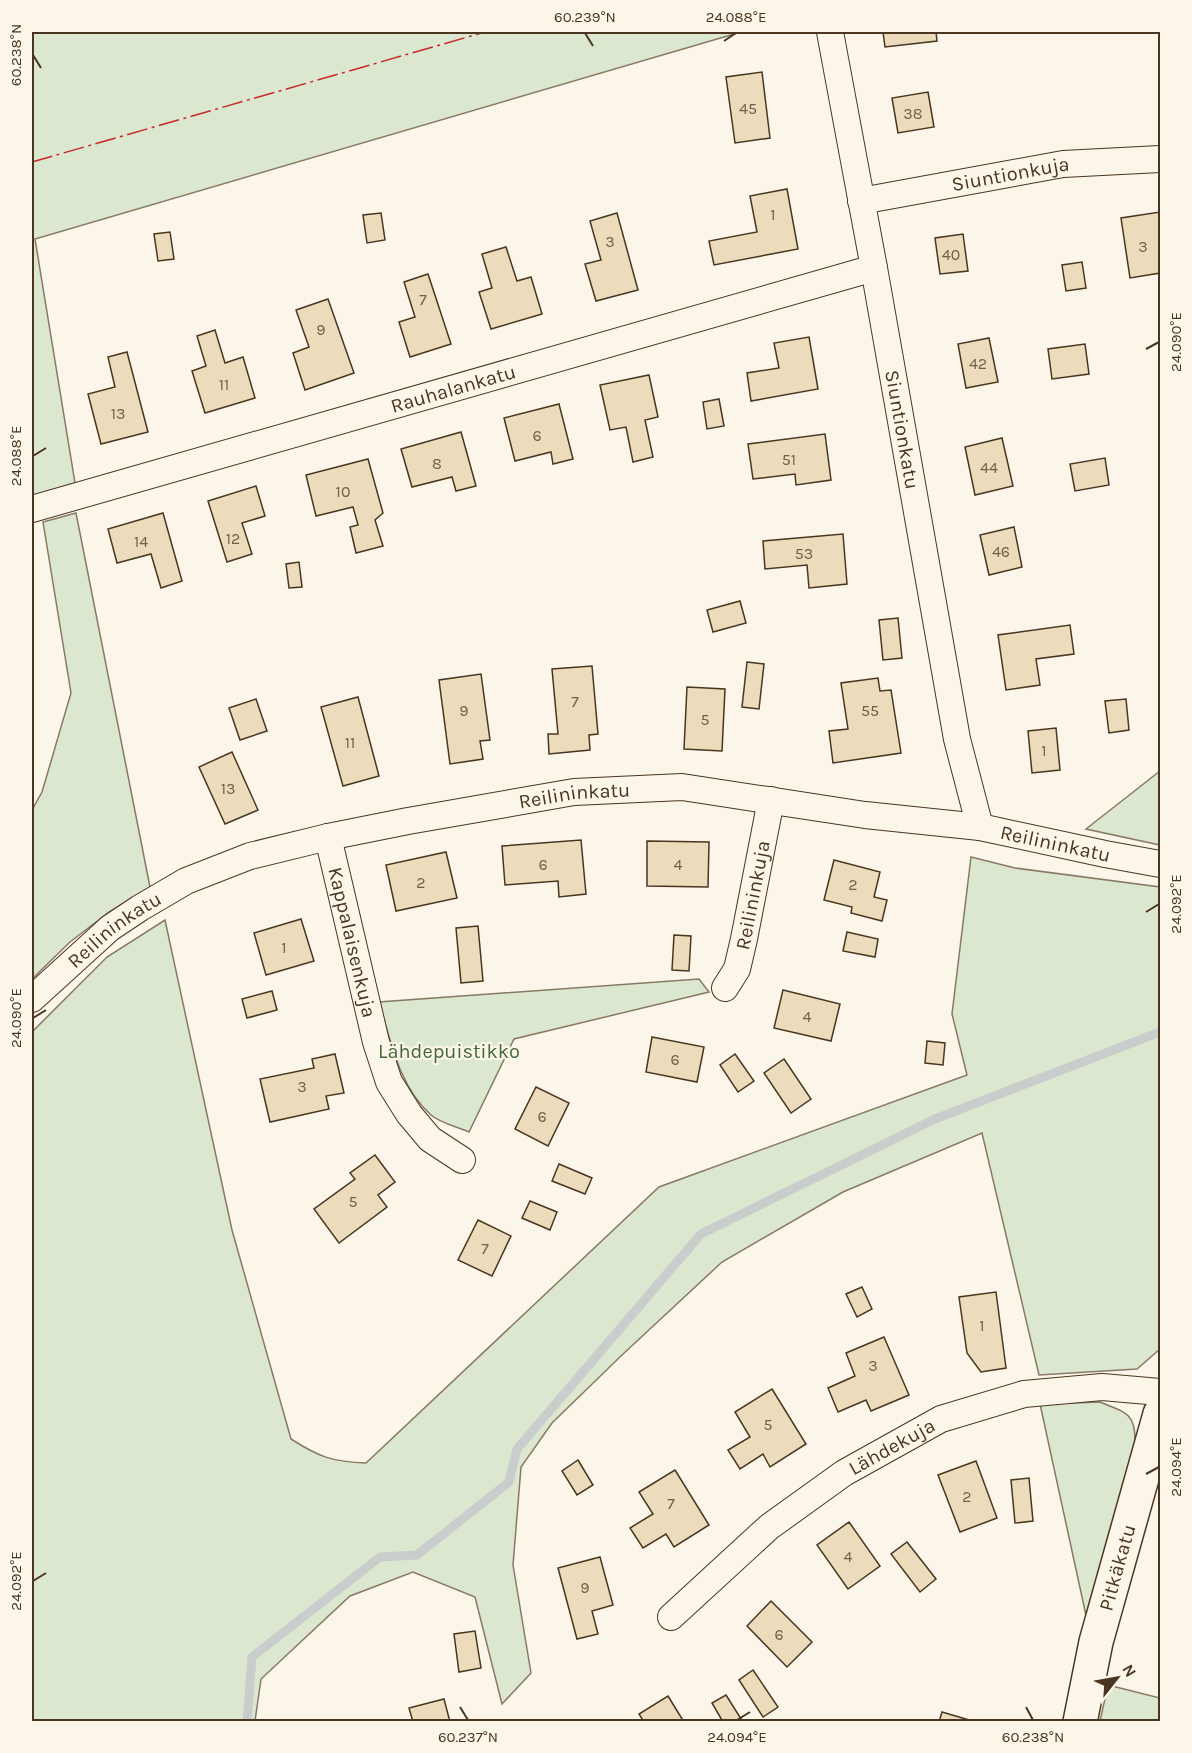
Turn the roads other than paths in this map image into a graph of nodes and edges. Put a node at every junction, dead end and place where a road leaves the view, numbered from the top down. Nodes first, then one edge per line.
1 (830, 32) edge
2 (1161, 159) edge
3 (861, 201) junction
4 (874, 268) junction
5 (32, 509) edge
6 (771, 800) junction
7 (980, 827) junction
8 (328, 837) junction
9 (1161, 864) edge
10 (725, 988) dead end
11 (32, 999) edge
12 (462, 1160) dead end
13 (1161, 1392) edge
14 (1161, 1414) edge
15 (671, 1617) dead end
16 (1080, 1722) edge

1 - 3 street, Siuntionkatu
2 - 3 street, Siuntionkuja
3 - 4 street, Siuntionkatu
4 - 5 street, Rauhalankatu
4 - 7 street, Siuntionkatu
6 - 7 street, Reilininkatu
6 - 8 street, Reilininkatu
6 - 10 street, Reilininkuja
7 - 9 street, Reilininkatu
8 - 11 street, Reilininkatu
8 - 12 street, Kappalaisenkuja
13 - 15 street, Lähdekuja
14 - 16 street, Pitkäkatu

